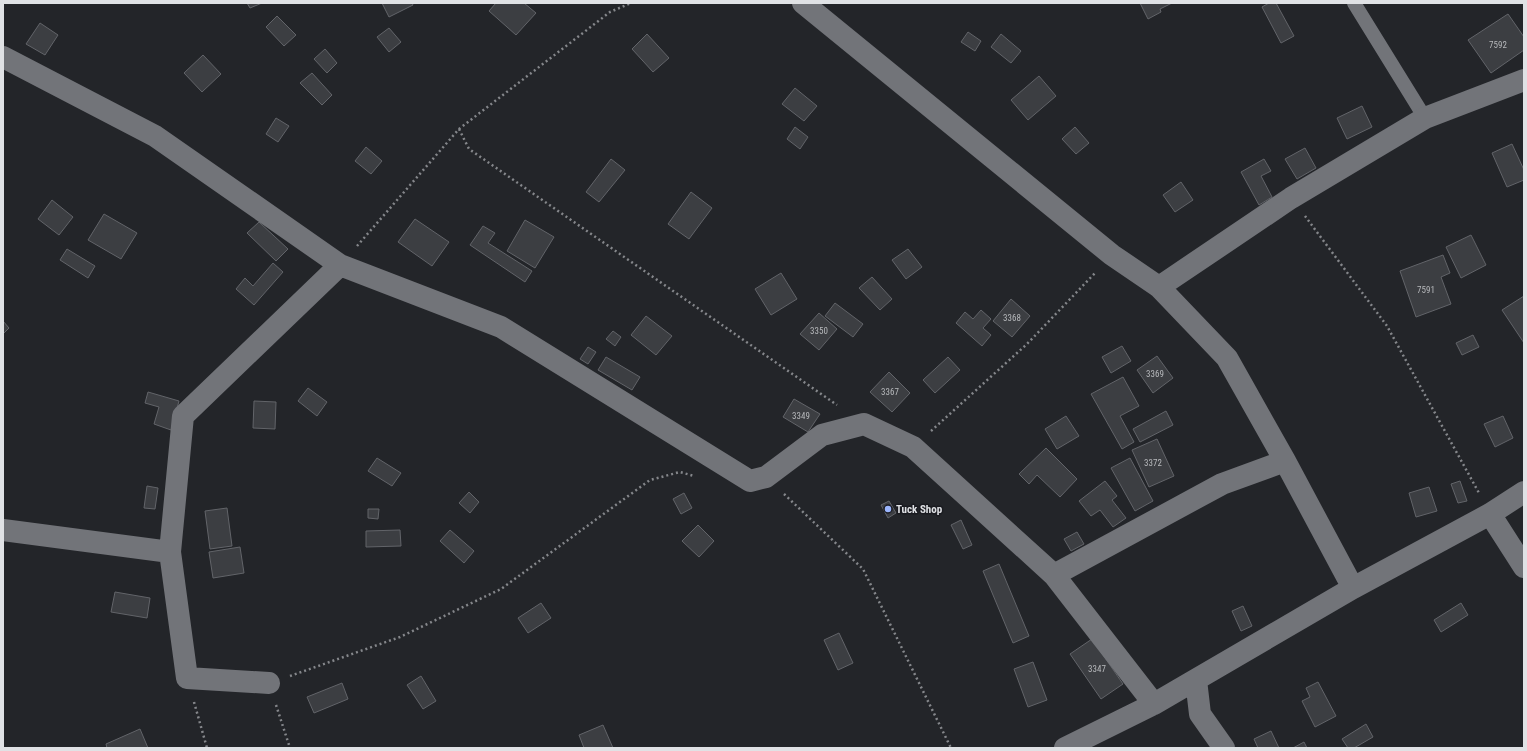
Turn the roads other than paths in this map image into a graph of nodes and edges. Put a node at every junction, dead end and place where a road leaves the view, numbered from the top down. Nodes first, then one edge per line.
1 (803, 3) edge
2 (1354, 3) edge
3 (3, 57) edge
4 (1524, 80) edge
5 (1425, 118) junction
6 (340, 265) junction
7 (1159, 287) junction
8 (1285, 460) junction
9 (1524, 492) edge
10 (1490, 514) junction
11 (3, 530) edge
12 (170, 552) junction
13 (1524, 567) edge
14 (1054, 575) junction
15 (1353, 588) junction
16 (1196, 680) junction
17 (269, 683) road end
18 (1154, 704) junction
19 (1065, 748) edge
20 (1224, 748) edge

1 - 7 street
2 - 5 lane
3 - 6 street
4 - 5 street
5 - 7 street
6 - 12 street
6 - 14 street
7 - 8 street
8 - 14 street
8 - 15 street
9 - 10 street
10 - 13 street
10 - 15 street
11 - 12 street
12 - 17 street
14 - 18 street
15 - 16 street
16 - 18 street
16 - 20 street
18 - 19 street

